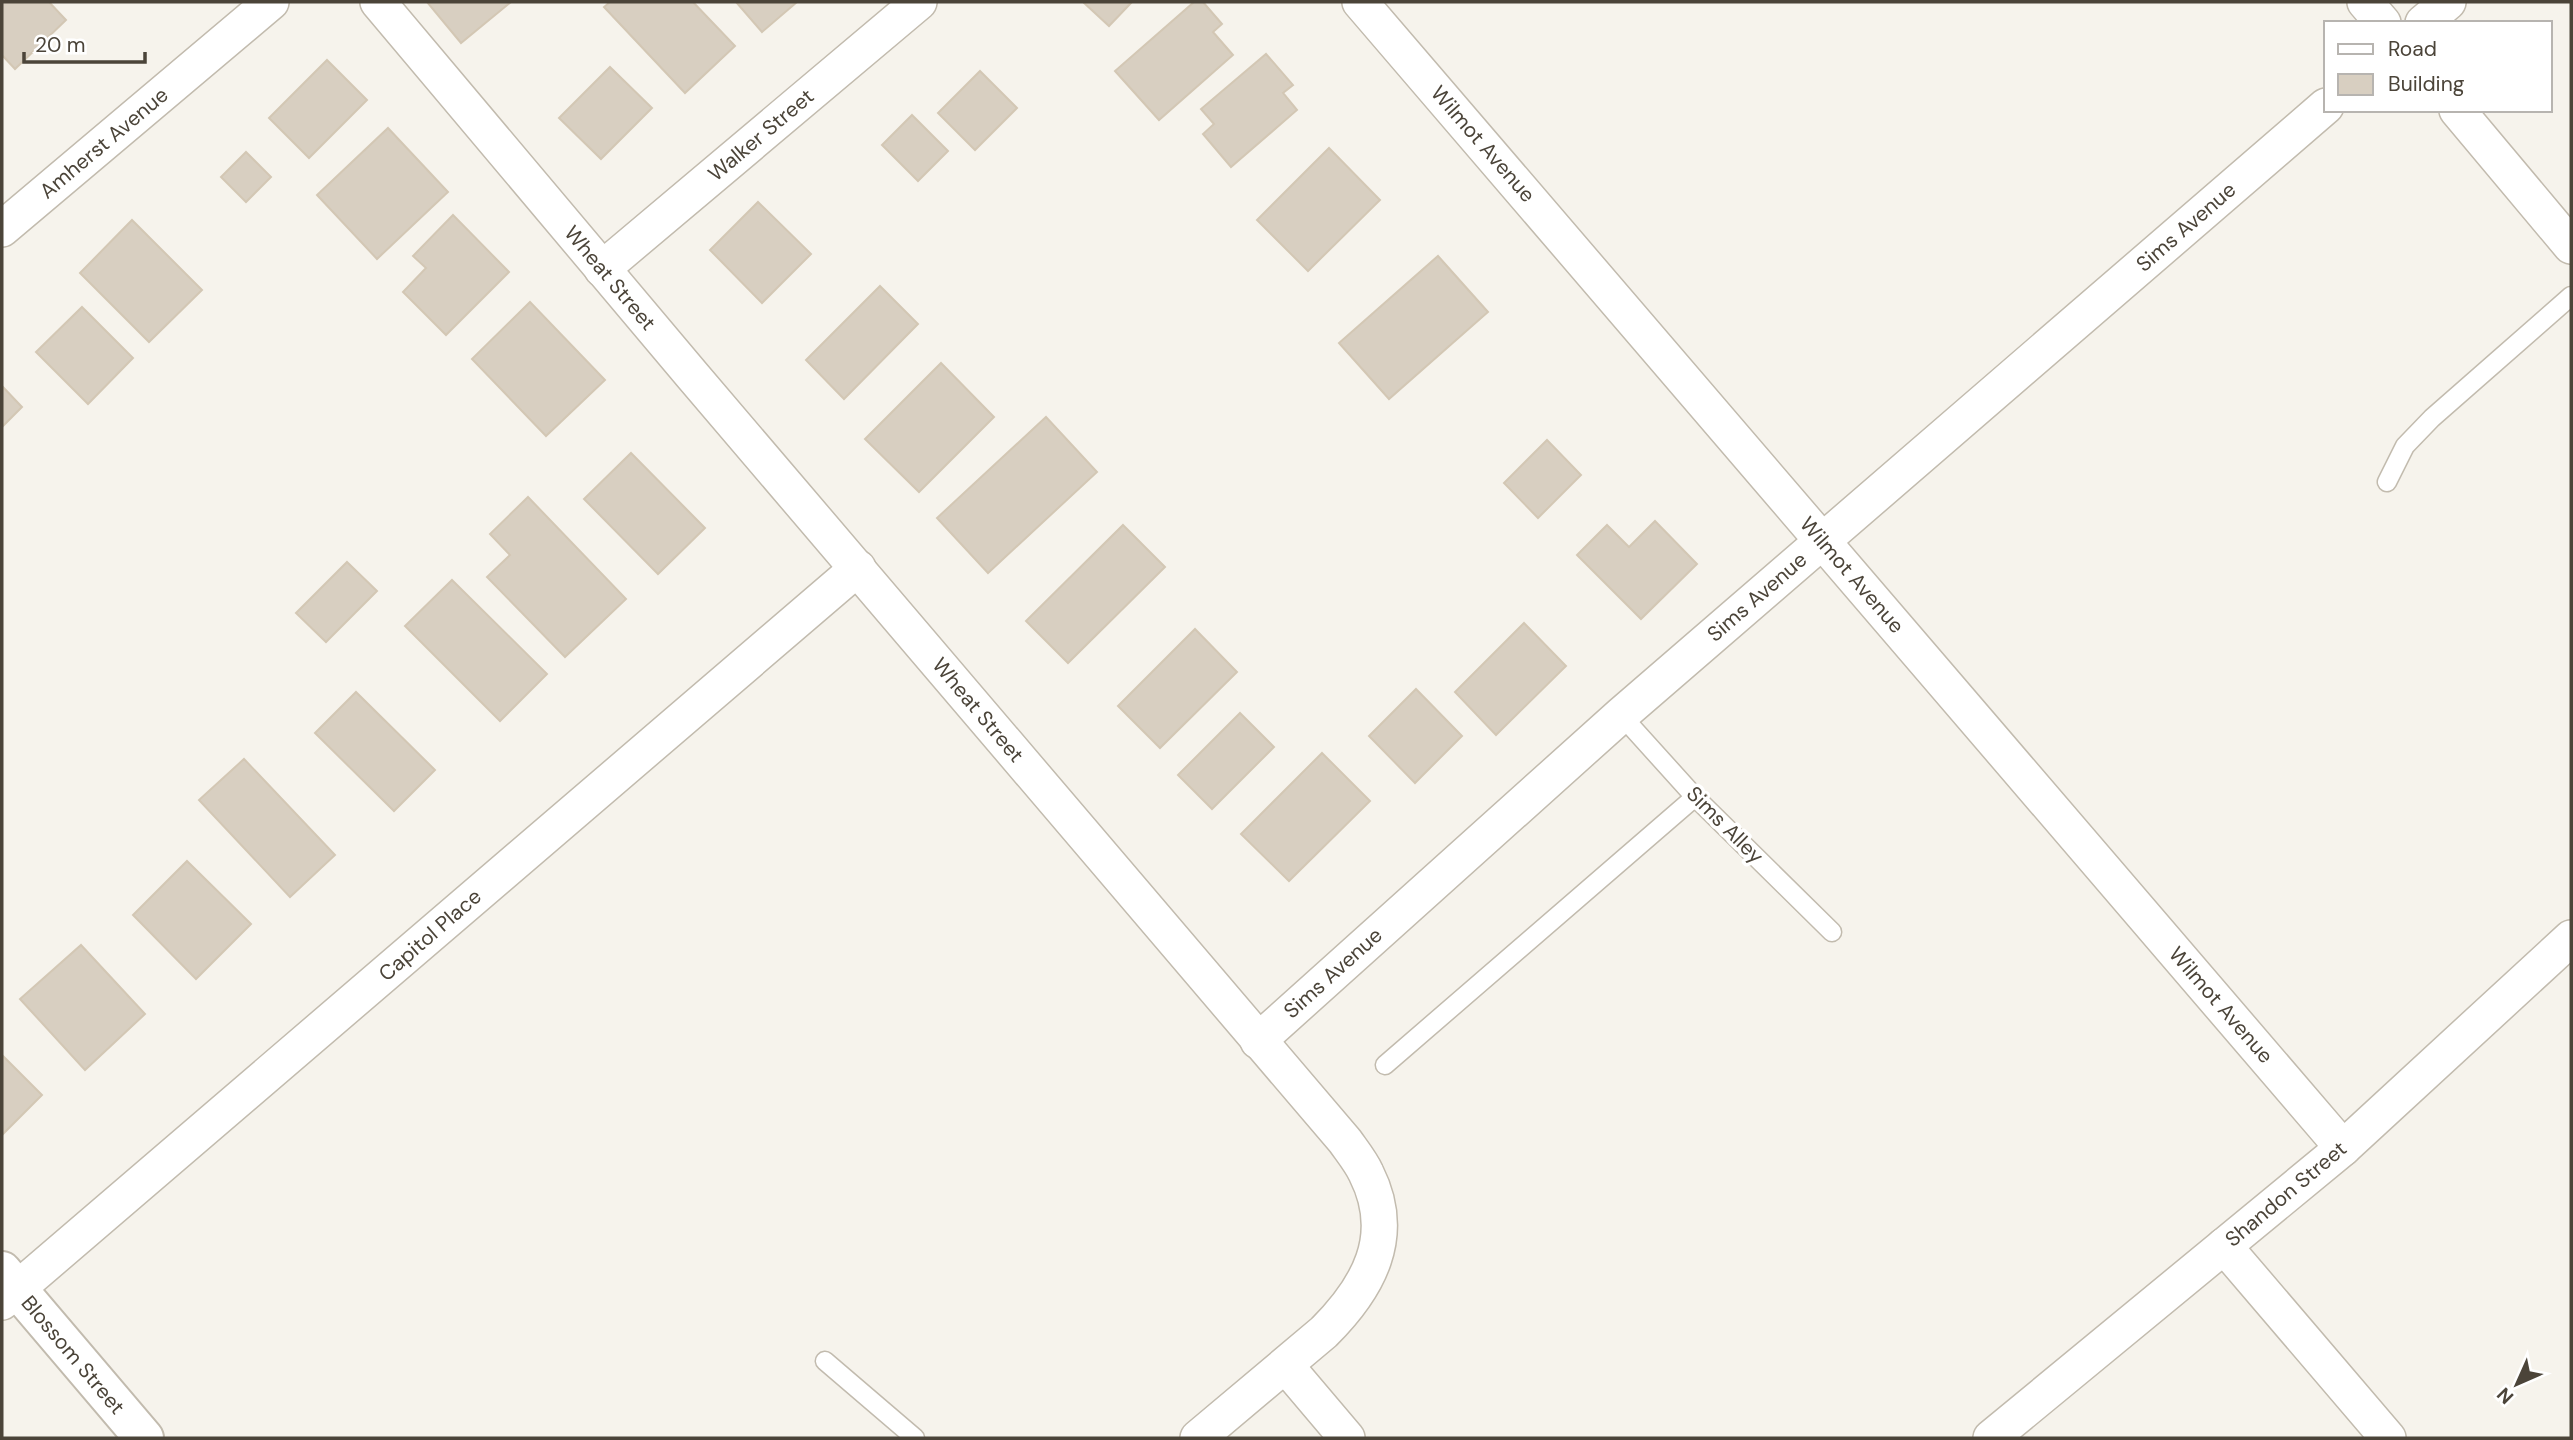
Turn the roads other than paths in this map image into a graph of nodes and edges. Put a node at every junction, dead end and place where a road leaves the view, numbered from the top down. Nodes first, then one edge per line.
1 (271, 2) edge
2 (378, 2) edge
3 (919, 2) edge
4 (1360, 2) edge
5 (2365, 2) edge
6 (2448, 2) edge
7 (2381, 21) edge
8 (2425, 21) edge
9 (2324, 108) edge
10 (2459, 112) edge
11 (2, 229) edge
12 (2571, 246) edge
13 (602, 269) junction
14 (2571, 296) edge
15 (2387, 482) dead end
16 (1822, 541) junction
17 (858, 568) junction
18 (1622, 715) junction
19 (1695, 797) junction
20 (1832, 932) dead end
21 (2571, 938) edge
22 (1258, 1041) junction
23 (1385, 1065) dead end
24 (2343, 1148) junction
25 (2224, 1246) junction
26 (7, 1287) edge
27 (825, 1361) dead end
28 (1286, 1366) junction
29 (144, 1438) edge
30 (915, 1438) edge
31 (1198, 1438) edge
32 (1347, 1438) edge
33 (1991, 1438) edge
34 (2388, 1438) edge

1 - 11 street, Amherst Avenue
2 - 13 street, Wheat Street
3 - 13 street, Walker Street
4 - 16 street, Wilmot Avenue
5 - 7 street
6 - 8 street
9 - 16 street, Sims Avenue
10 - 12 street
13 - 17 street, Wheat Street
14 - 15 lane
16 - 18 street, Sims Avenue
16 - 24 street, Wilmot Avenue
17 - 22 street, Wheat Street
17 - 26 street, Capitol Place
18 - 19 lane, Sims Alley
18 - 22 street, Sims Avenue
19 - 20 lane, Sims Alley
19 - 23 lane
21 - 24 street, Shandon Street
22 - 28 street, Wheat Street
24 - 25 street, Shandon Street
25 - 33 street, Shandon Street
25 - 34 street
26 - 29 street, Blossom Street
27 - 30 lane
28 - 31 street
28 - 32 street

